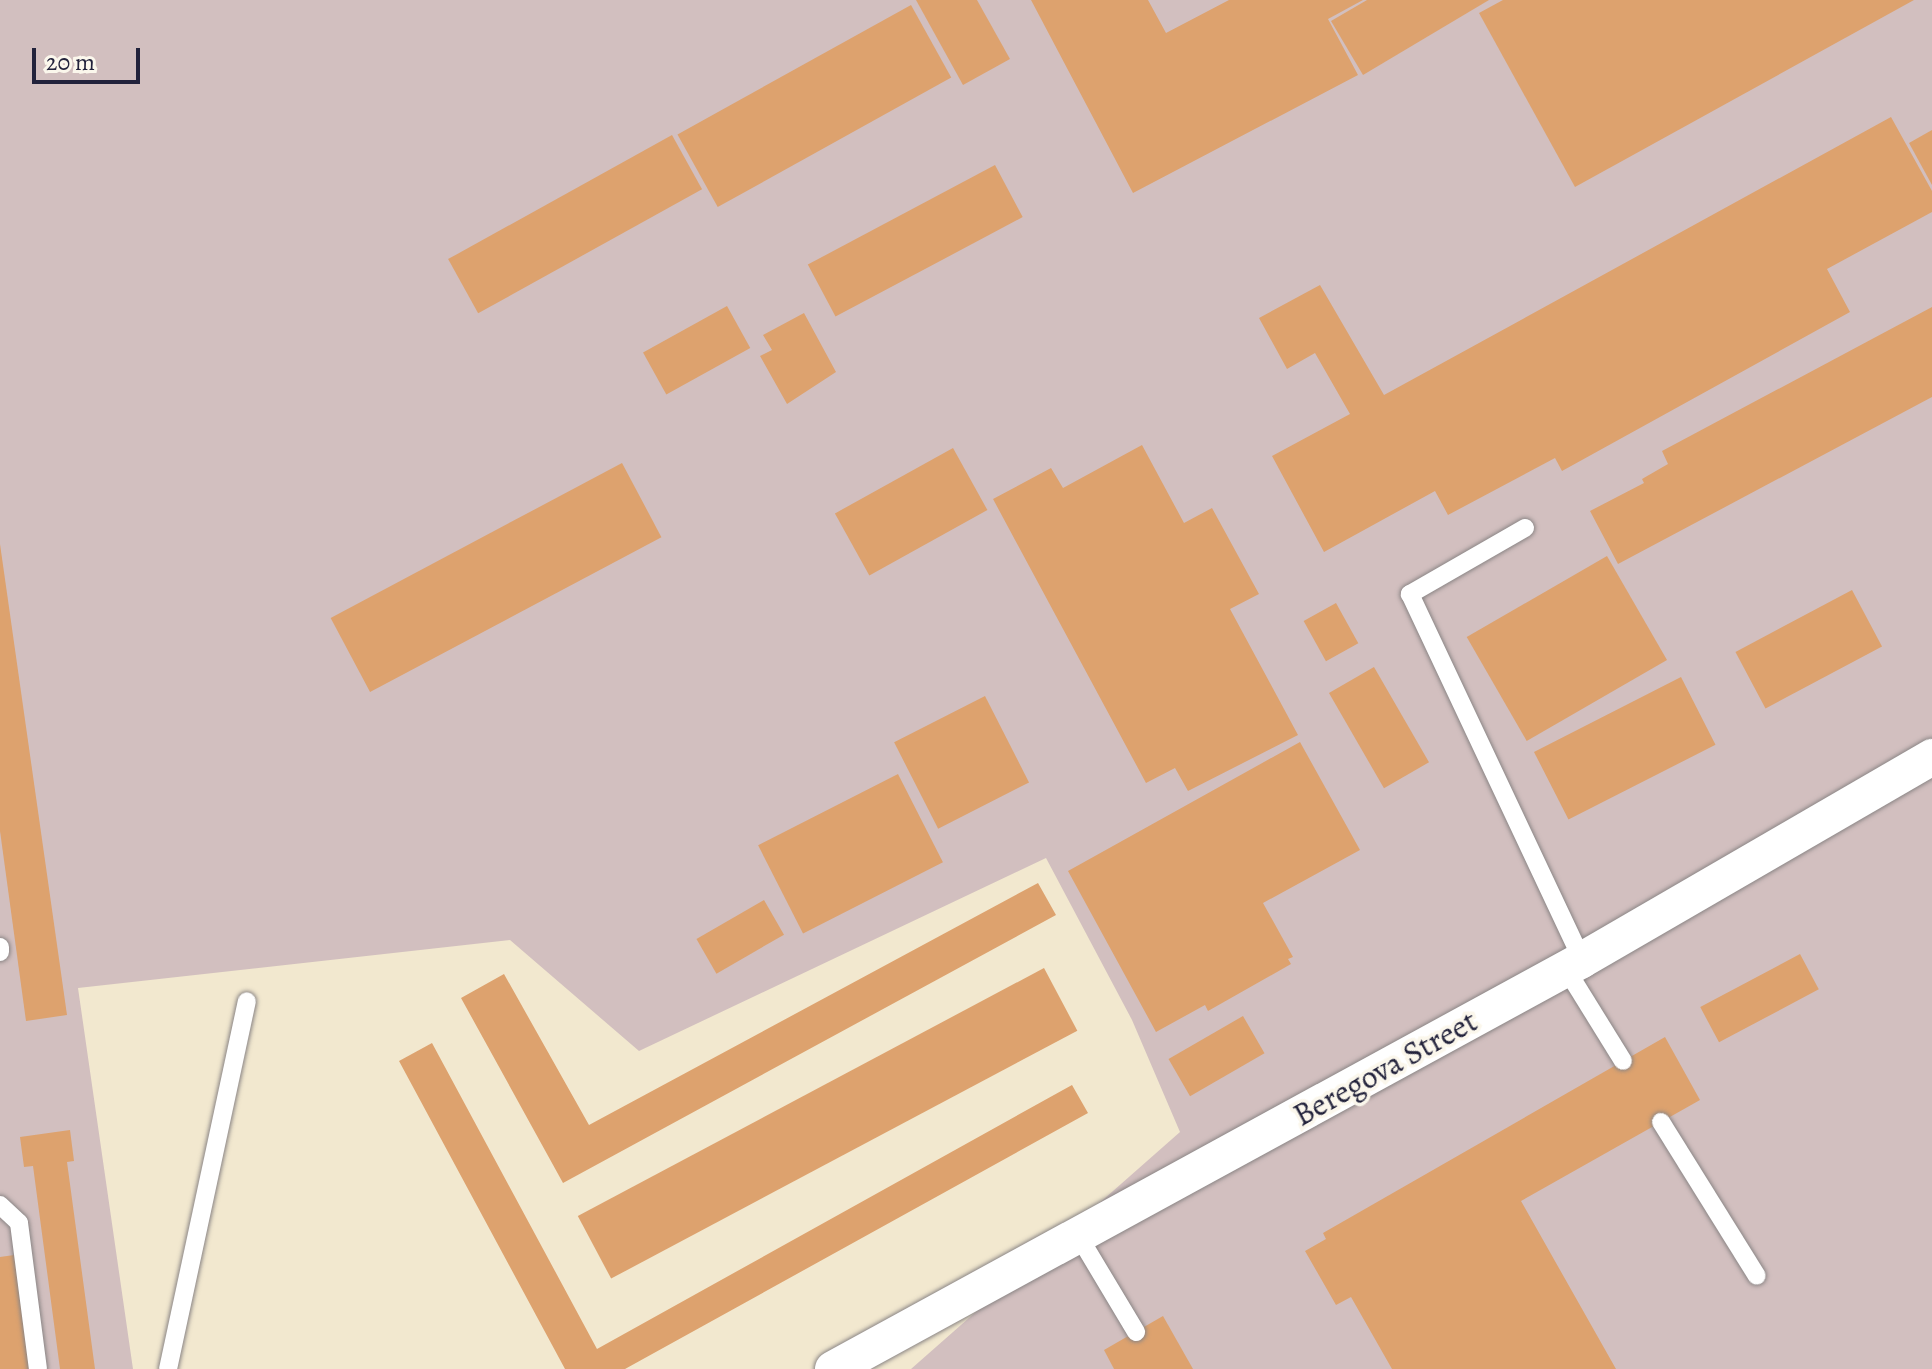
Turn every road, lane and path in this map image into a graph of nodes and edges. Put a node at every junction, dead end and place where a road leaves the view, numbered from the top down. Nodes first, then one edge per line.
1 (1525, 528) dead end
2 (1932, 757) edge
3 (1574, 964) junction
4 (247, 1001) dead end
5 (1623, 1061) dead end
6 (1661, 1122) dead end
7 (0, 1205) edge
8 (1078, 1235) junction
9 (1757, 1276) dead end
10 (1136, 1332) dead end
11 (38, 1369) edge
12 (168, 1369) edge
13 (833, 1369) edge

1 - 3 lane
2 - 3 street, Beregova Street
3 - 5 lane
3 - 8 street, Beregova Street
4 - 12 lane
6 - 9 lane
7 - 11 lane
8 - 10 lane
8 - 13 street, Beregova Street

